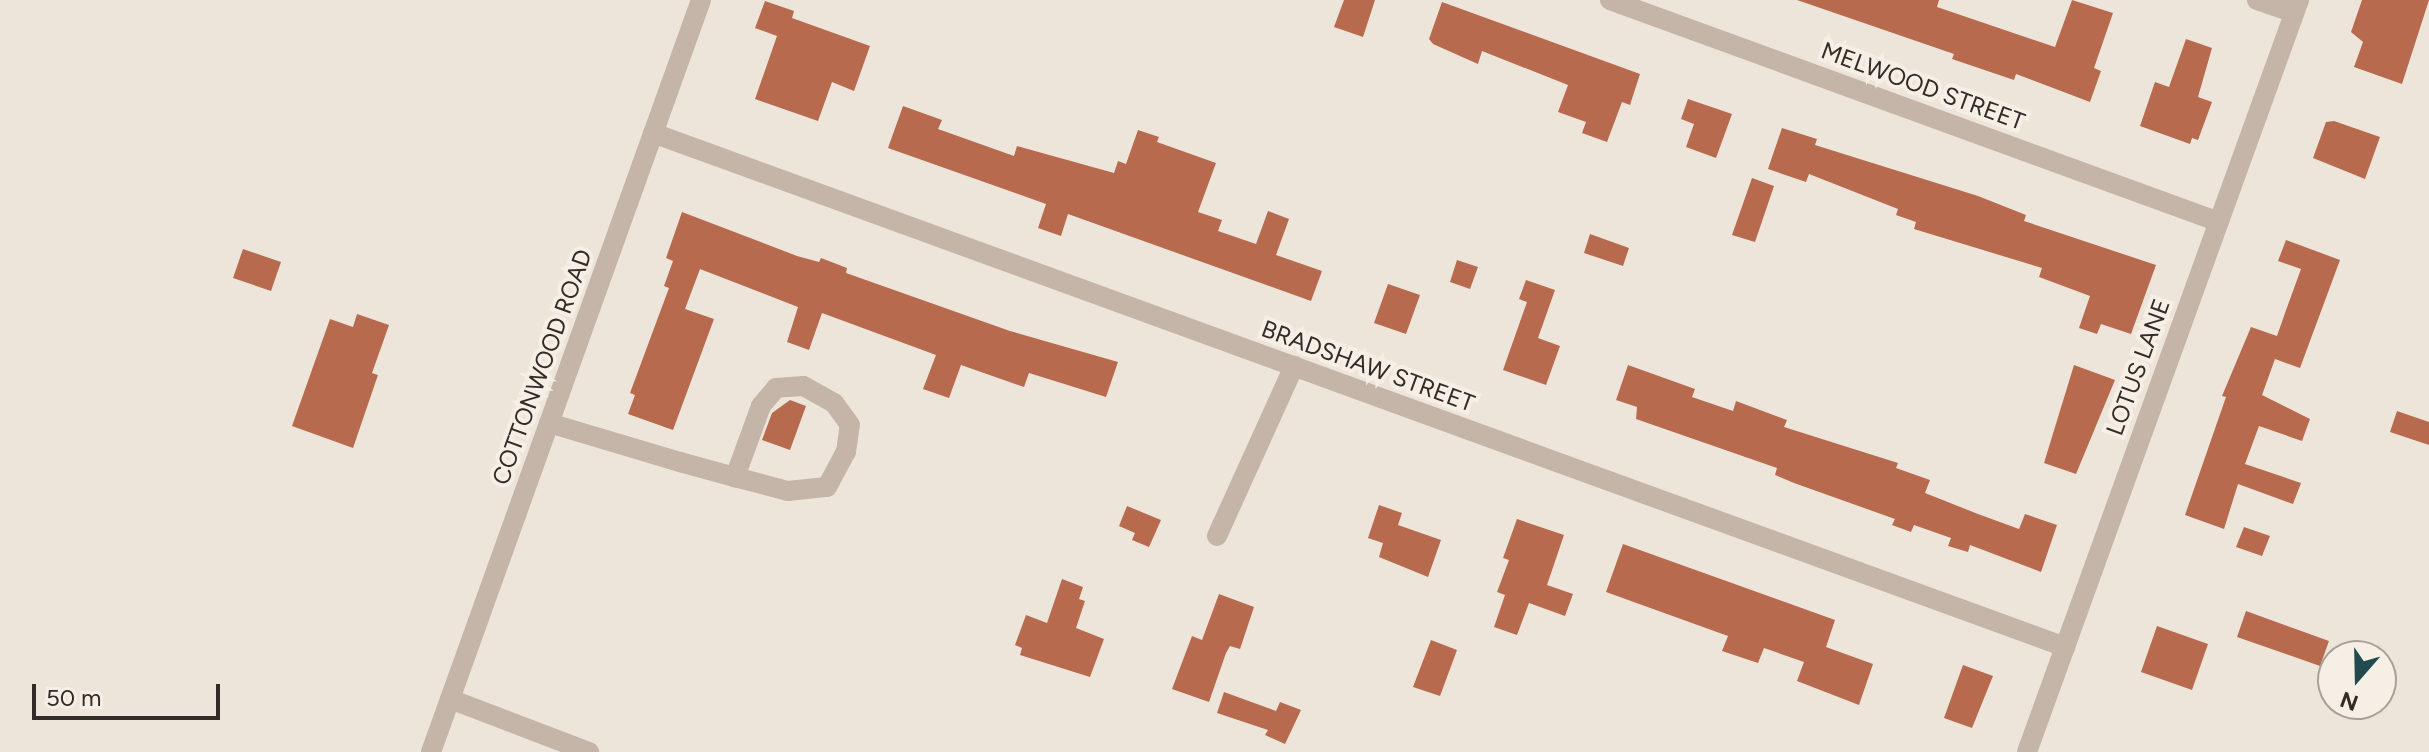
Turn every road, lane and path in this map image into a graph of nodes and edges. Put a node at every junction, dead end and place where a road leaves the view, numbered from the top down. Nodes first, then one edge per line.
1 (701, 0) edge
2 (1610, 0) edge
3 (2257, 0) edge
4 (2297, 7) edge
5 (653, 133) junction
6 (2219, 222) junction
7 (1294, 366) junction
8 (549, 423) junction
9 (735, 477) junction
10 (1217, 536) dead end
11 (2065, 647) junction
12 (450, 699) junction
13 (431, 752) edge
14 (589, 752) edge
15 (2027, 752) edge

1 - 5 street, COTTONWOOD ROAD
2 - 6 street, MELWOOD STREET
3 - 4 street
4 - 6 street, LOTUS LANE
5 - 7 street, BRADSHAW STREET
5 - 8 street, COTTONWOOD ROAD
6 - 11 street, LOTUS LANE
7 - 10 street
7 - 11 street, BRADSHAW STREET
8 - 9 street
8 - 12 street, COTTONWOOD ROAD
9 - 9 street
11 - 15 street, LOTUS LANE
12 - 13 street, COTTONWOOD ROAD
12 - 14 street

